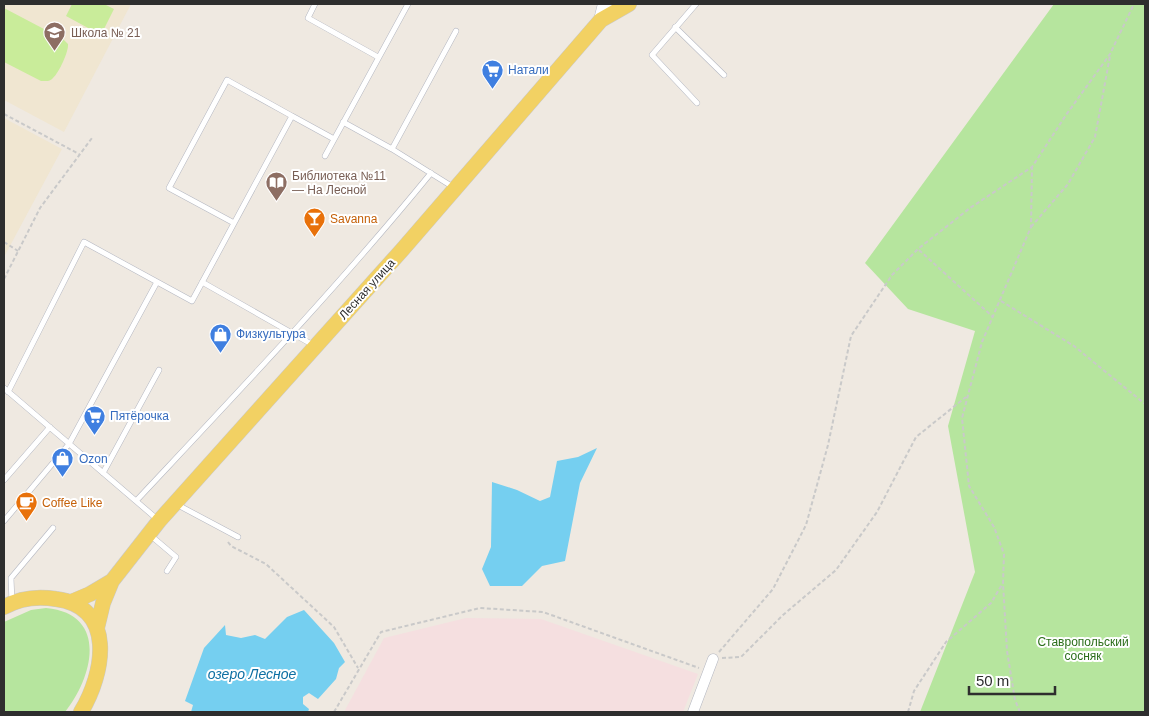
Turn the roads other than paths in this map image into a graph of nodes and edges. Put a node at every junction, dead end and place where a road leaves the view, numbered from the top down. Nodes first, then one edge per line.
1 (315, 4) edge
2 (408, 4) edge
3 (605, 4) edge
4 (629, 4) edge
5 (696, 4) edge
6 (601, 20) junction
7 (676, 27) junction
8 (456, 31) dead end
9 (378, 57) junction
10 (724, 75) dead end
11 (697, 103) dead end
12 (292, 116) junction
13 (343, 122) junction
14 (334, 139) junction
15 (392, 149) junction
16 (325, 156) dead end
17 (431, 173) junction
18 (456, 188) junction
19 (234, 223) junction
20 (157, 282) junction
21 (202, 282) junction
22 (292, 334) junction
23 (316, 347) junction
24 (159, 370) dead end
25 (6, 390) edge
26 (50, 427) junction
27 (69, 444) junction
28 (103, 473) junction
29 (4, 480) edge
30 (136, 501) junction
31 (175, 504) junction
32 (160, 521) junction
33 (4, 522) edge
34 (54, 528) dead end
35 (149, 534) junction
36 (238, 537) dead end
37 (167, 571) dead end
38 (112, 581) junction
39 (71, 602) junction
40 (8, 604) edge
41 (97, 628) junction
42 (713, 660) road end
43 (81, 712) edge
44 (693, 712) edge

1 - 9 lane
2 - 9 lane
3 - 6 main road
4 - 6 main road, Лесная улица
5 - 7 lane
6 - 18 main road, Лесная улица
7 - 10 lane
7 - 11 lane
8 - 15 lane
9 - 13 lane
12 - 14 lane
12 - 19 lane
12 - 19 lane
13 - 14 lane
13 - 15 lane
14 - 16 lane
15 - 17 lane
17 - 18 lane
17 - 22 lane
18 - 23 main road, Лесная улица
19 - 21 lane
20 - 21 lane
20 - 25 lane
20 - 27 lane
21 - 22 lane
22 - 23 lane
22 - 30 lane
23 - 31 main road, Лесная улица
24 - 28 lane
25 - 26 lane
26 - 27 lane
26 - 29 lane
27 - 28 lane
27 - 33 lane
28 - 30 lane
30 - 32 lane
31 - 32 main road, Лесная улица
31 - 36 lane
32 - 35 main road, Лесная улица
34 - 40 lane
35 - 37 lane
35 - 38 main road, Лесная улица
38 - 39 main road, Лесная улица
38 - 41 main road, Лесная улица
39 - 40 main road
39 - 41 main road
41 - 43 main road
42 - 44 street

